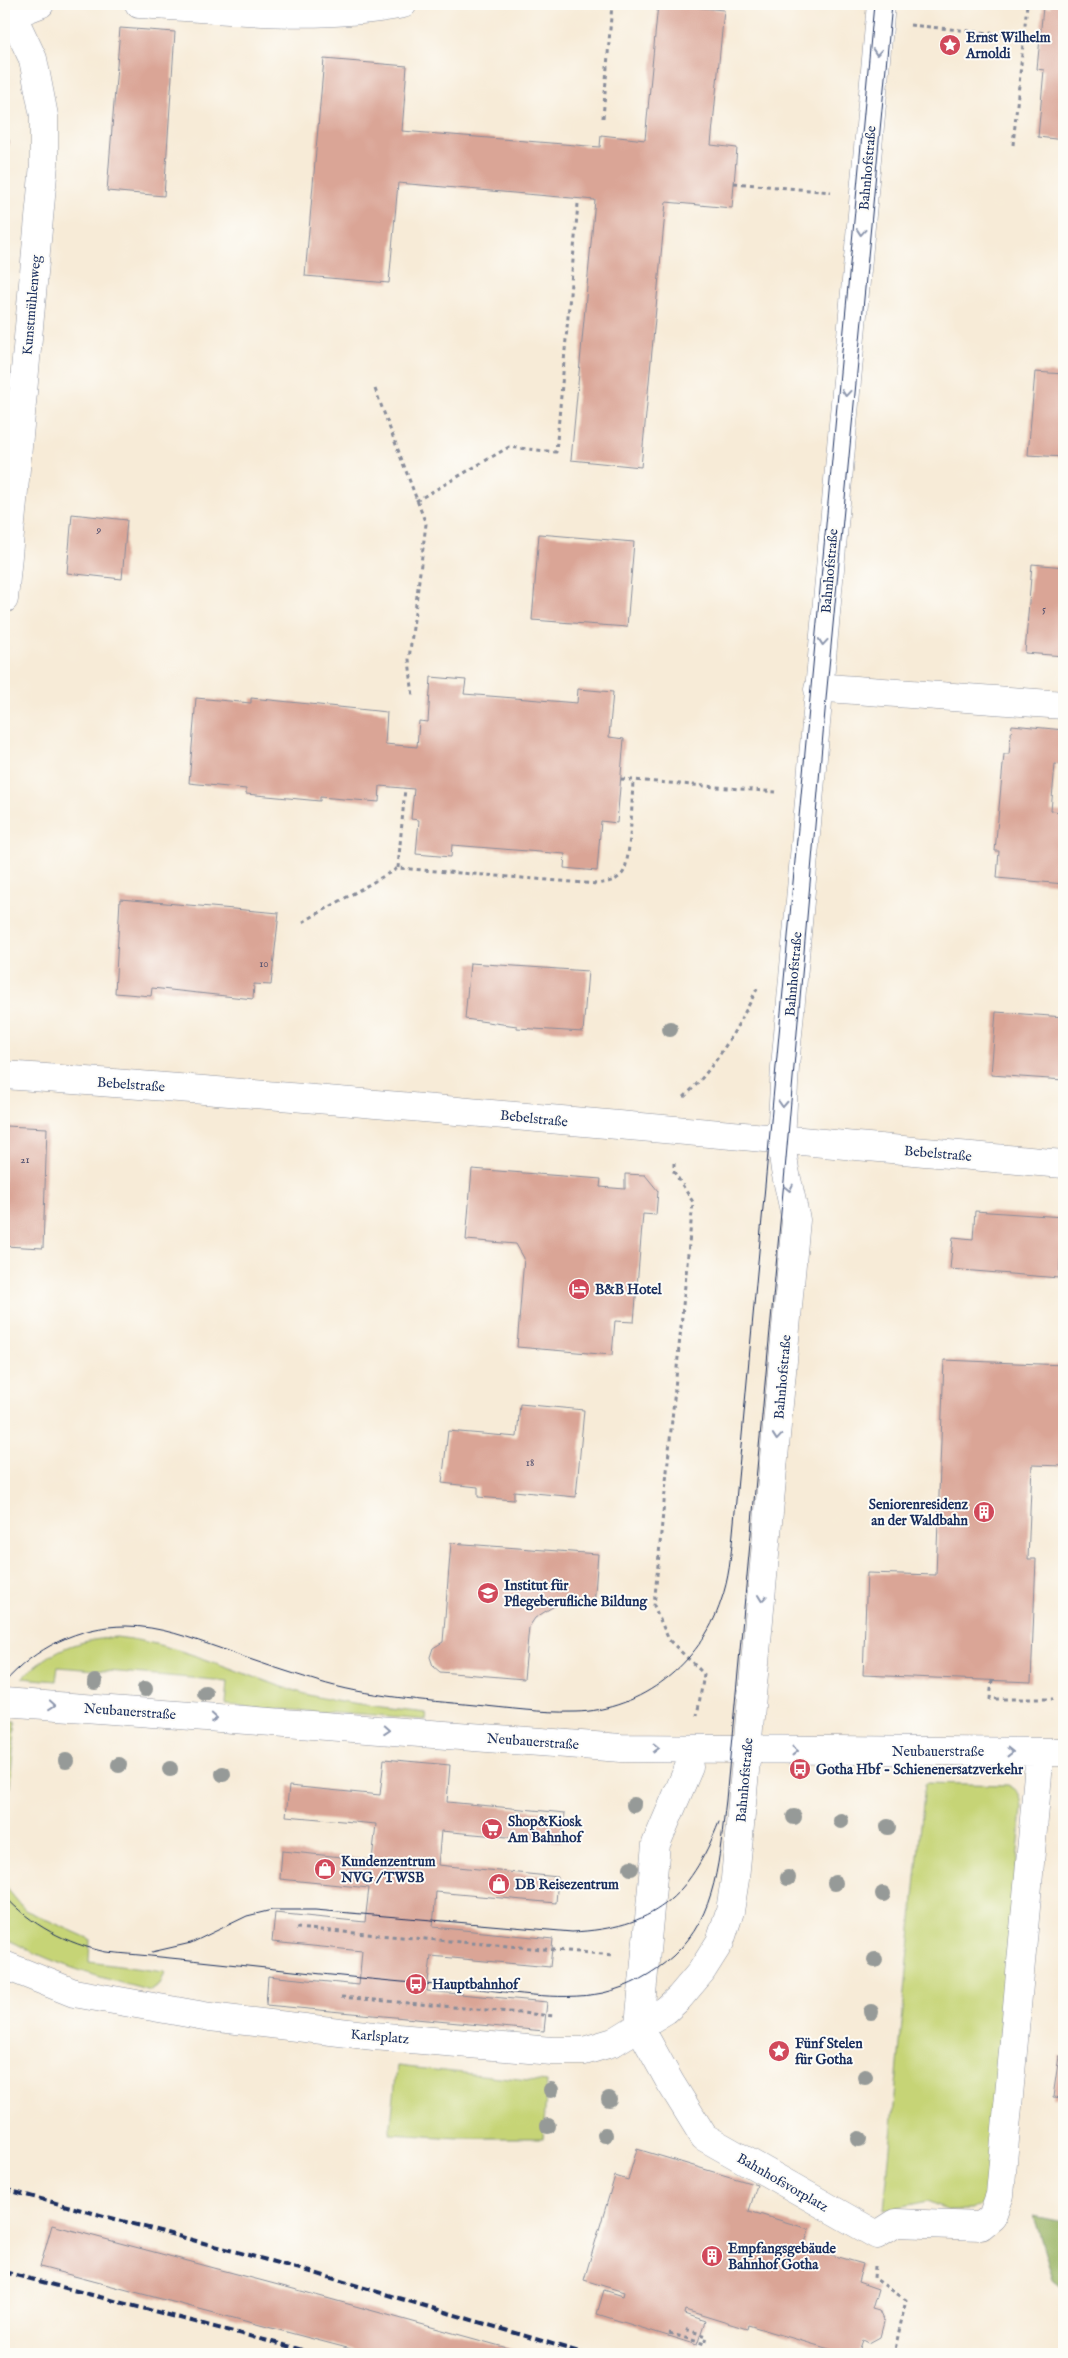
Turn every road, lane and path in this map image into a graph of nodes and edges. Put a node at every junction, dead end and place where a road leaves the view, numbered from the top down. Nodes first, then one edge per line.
1 (40, 4) edge
2 (139, 4) edge
3 (403, 4) edge
4 (612, 4) edge
5 (1027, 4) edge
6 (10, 9) edge
7 (881, 13) edge
8 (1024, 36) junction
9 (1040, 38) dead end
10 (603, 118) dead end
11 (1013, 145) dead end
12 (734, 183) dead end
13 (834, 192) dead end
14 (578, 204) dead end
15 (375, 389) dead end
16 (416, 501) junction
17 (4, 599) edge
18 (818, 689) junction
19 (413, 697) dead end
20 (1064, 705) edge
21 (621, 779) dead end
22 (633, 781) junction
23 (778, 782) dead end
24 (405, 788) dead end
25 (777, 792) junction
26 (776, 802) dead end
27 (398, 868) junction
28 (303, 922) dead end
29 (760, 981) dead end
30 (4, 1075) edge
31 (677, 1132) junction
32 (781, 1140) junction
33 (1064, 1164) edge
34 (992, 1680) dead end
35 (1053, 1699) dead end
36 (4, 1702) edge
37 (747, 1750) junction
38 (1052, 1752) edge
39 (690, 1758) junction
40 (296, 1928) dead end
41 (720, 1942) joint
42 (645, 1957) junction
43 (4, 1965) edge
44 (334, 1996) dead end
45 (555, 2016) dead end
46 (639, 2026) junction
47 (877, 2235) junction
48 (684, 2329) dead end
49 (669, 2334) dead end
50 (894, 2354) edge

1 - 6 street
2 - 3 street
4 - 10 path
5 - 8 path
6 - 17 street, Kunstmühlenweg
7 - 8 path
7 -> 18 street, Bahnhofstraße
8 - 9 path
8 - 11 path
12 - 13 path
14 - 16 path
15 - 16 path
16 - 19 path
18 - 20 street
18 -> 32 street, Bahnhofstraße
21 - 22 path
22 - 25 path
22 - 27 path
23 - 25 path
24 - 27 path
25 - 26 path
27 - 28 path
29 - 31 path
30 - 31 street, Bebelstraße
31 - 32 street, Bebelstraße
31 - 39 path
32 - 33 street, Bebelstraße
32 -> 37 street, Bahnhofstraße
34 - 35 path
36 -> 39 street, Neubauerstraße
37 -> 38 street, Neubauerstraße
37 - 39 street, Neubauerstraße
37 - 41 street, Bahnhofstraße
38 - 47 street
39 - 42 street
40 - 42 path
41 - 46 street, Karlsplatz
42 - 46 street
43 - 46 street, Karlsplatz
44 - 45 path
46 - 47 street, Bahnhofsvorplatz
47 - 50 path
48 - 49 path

